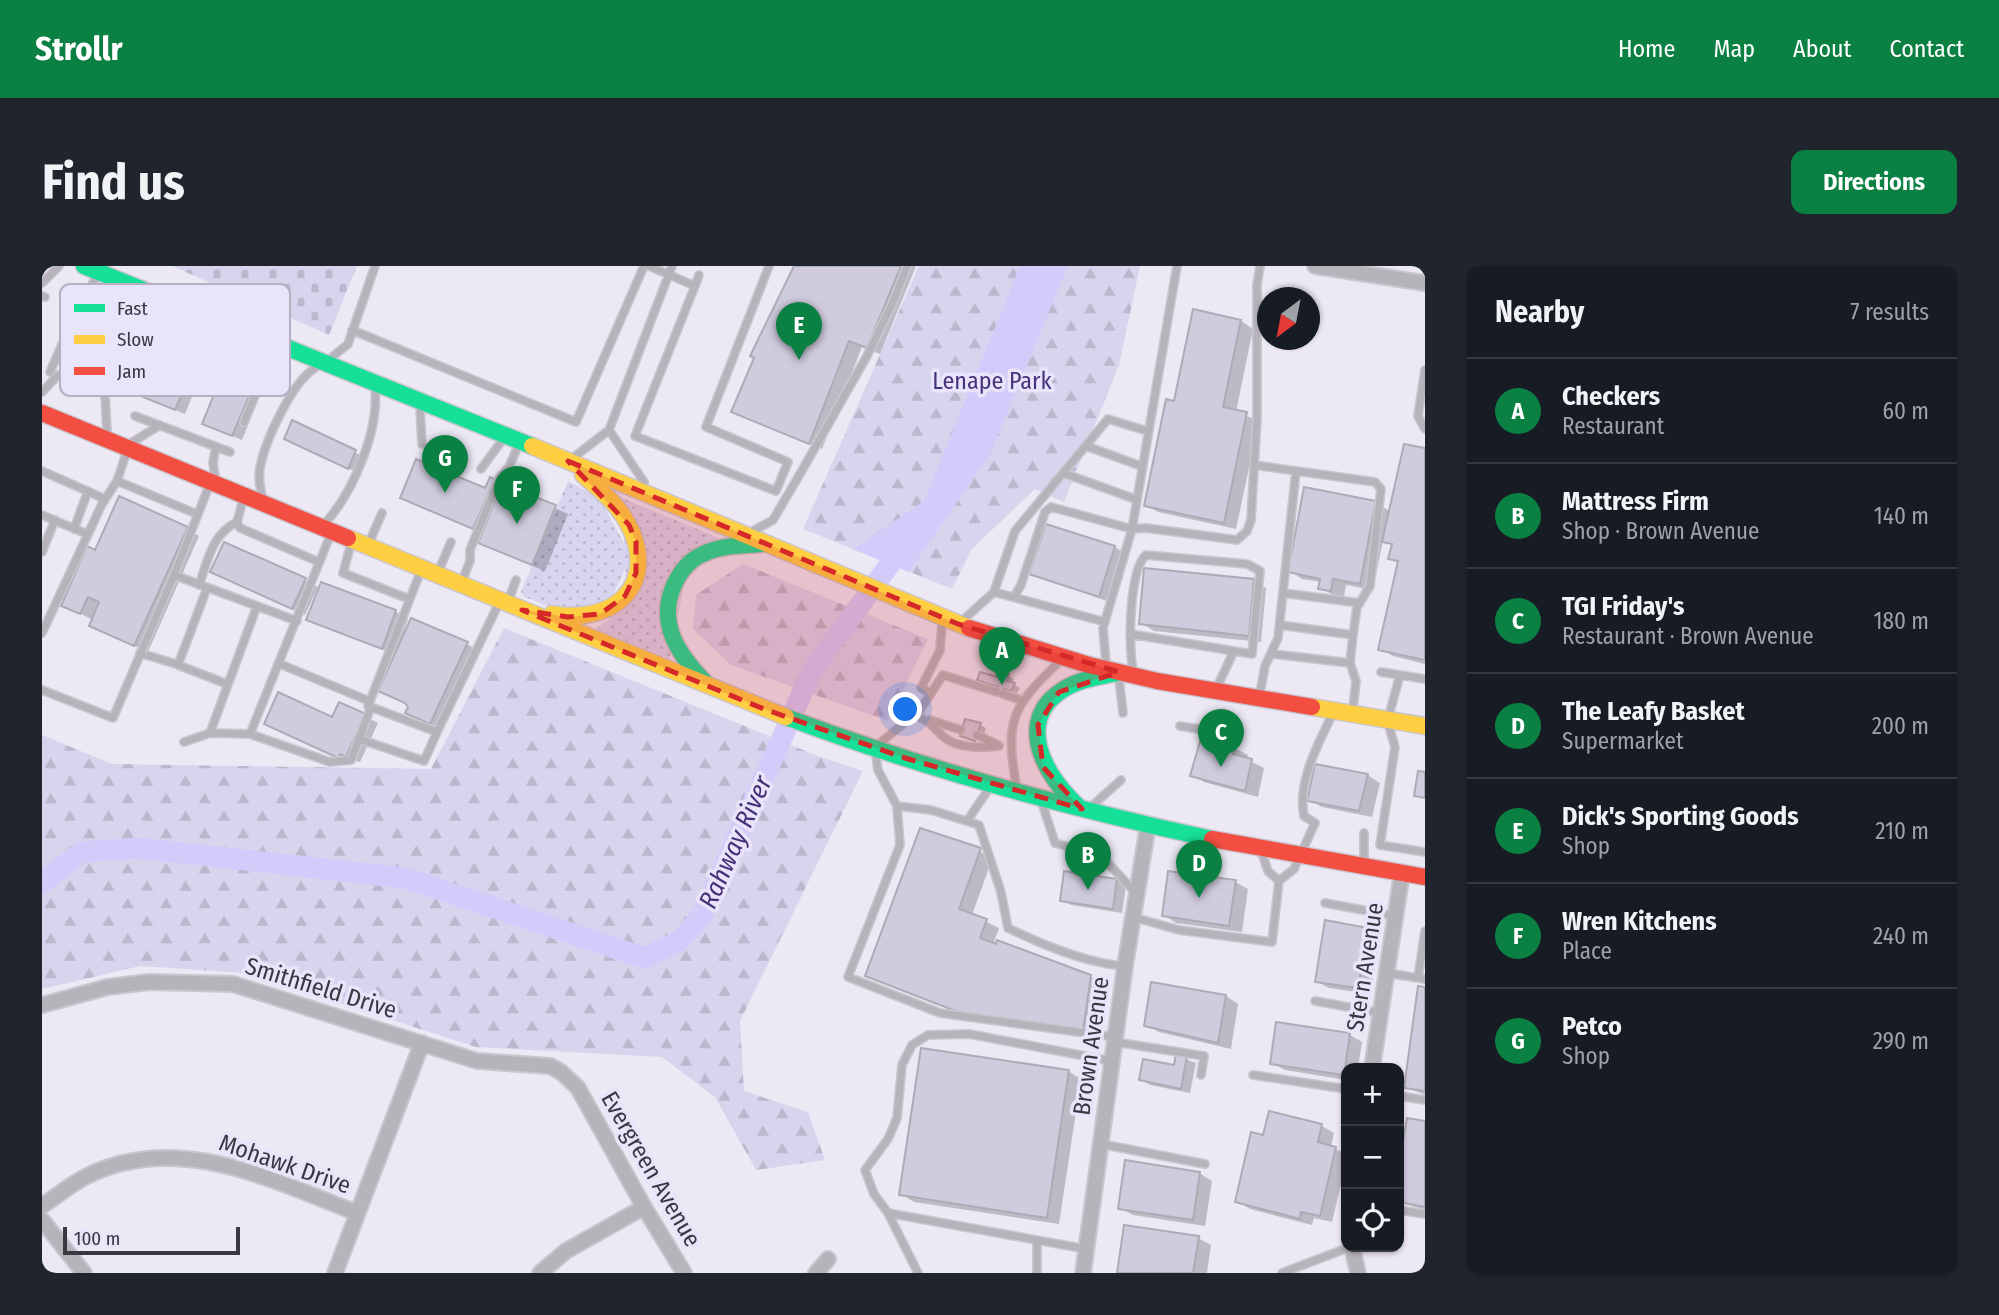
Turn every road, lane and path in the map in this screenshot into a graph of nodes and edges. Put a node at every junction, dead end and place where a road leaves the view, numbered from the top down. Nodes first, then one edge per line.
1 (59, 266) edge
2 (375, 266) edge
3 (646, 266) edge
4 (769, 266) edge
5 (907, 266) edge
6 (1177, 266) edge
7 (1260, 266) edge
8 (1318, 266) edge
9 (95, 268) edge
10 (671, 270) edge
11 (699, 275) dead end
12 (42, 283) edge
13 (131, 284) edge
14 (1425, 284) edge
15 (695, 286) junction
16 (352, 330) junction
17 (290, 349) edge
18 (60, 357) edge
19 (324, 363) junction
20 (1425, 370) edge
21 (374, 383) junction
22 (42, 392) edge
23 (290, 394) edge
24 (105, 396) edge
25 (254, 396) edge
26 (289, 396) edge
27 (419, 401) junction
28 (42, 413) edge
29 (135, 416) dead end
30 (244, 422) dead end
31 (160, 425) junction
32 (1425, 429) edge
33 (609, 430) junction
34 (1147, 431) junction
35 (107, 439) junction
36 (512, 439) junction
37 (422, 444) dead end
38 (1086, 446) junction
39 (216, 447) junction
40 (127, 448) junction
41 (230, 452) dead end
42 (568, 461) junction
43 (1254, 465) junction
44 (1141, 466) junction
45 (481, 469) dead end
46 (42, 471) edge
47 (1296, 471) junction
48 (1063, 473) junction
49 (117, 481) junction
50 (214, 484) junction
51 (88, 491) junction
52 (653, 495) junction
53 (245, 496) junction
54 (105, 499) junction
55 (1135, 499) junction
56 (263, 504) junction
57 (382, 513) dead end
58 (197, 514) junction
59 (42, 515) edge
60 (55, 520) junction
61 (237, 522) junction
62 (74, 528) junction
63 (326, 529) junction
64 (1132, 529) junction
65 (88, 534) junction
66 (747, 535) junction
67 (451, 542) dead end
68 (360, 543) junction
69 (767, 543) junction
70 (42, 552) edge
71 (319, 562) junction
72 (429, 572) junction
73 (174, 575) junction
74 (516, 580) dead end
75 (199, 585) junction
76 (461, 585) junction
77 (207, 588) junction
78 (994, 592) junction
79 (1283, 593) junction
80 (1014, 597) junction
81 (409, 599) junction
82 (1360, 603) junction
83 (510, 605) junction
84 (257, 606) junction
85 (297, 621) junction
86 (950, 621) junction
87 (1105, 622) junction
88 (1280, 625) junction
89 (42, 633) edge
90 (1130, 634) junction
91 (1353, 635) junction
92 (1234, 651) junction
93 (140, 653) junction
94 (1273, 654) junction
95 (1063, 657) junction
96 (1350, 663) junction
97 (280, 664) junction
98 (180, 666) junction
99 (1113, 671) junction
100 (1381, 671) dead end
101 (1400, 675) junction
102 (1135, 676) junction
103 (1425, 679) edge
104 (227, 684) junction
105 (713, 689) junction
106 (42, 690) edge
107 (1214, 692) junction
108 (931, 693) junction
109 (1259, 699) junction
110 (1021, 700) junction
111 (370, 704) junction
112 (1334, 711) junction
113 (1123, 713) dead end
114 (1352, 714) junction
115 (915, 716) junction
116 (929, 720) junction
117 (1387, 720) junction
118 (1180, 726) dead end
119 (1425, 726) edge
120 (961, 730) dead end
121 (437, 732) junction
122 (1217, 732) dead end
123 (210, 733) junction
124 (250, 734) junction
125 (977, 735) dead end
126 (359, 739) junction
127 (184, 742) dead end
128 (999, 746) junction
129 (875, 747) junction
130 (1010, 749) junction
131 (1121, 780) dead end
132 (992, 785) junction
133 (1017, 792) junction
134 (1041, 798) junction
135 (897, 806) junction
136 (1084, 810) junction
137 (967, 821) junction
138 (1148, 825) junction
139 (1364, 833) dead end
140 (1262, 849) junction
141 (1422, 852) edge
142 (1298, 856) junction
143 (1364, 867) junction
144 (1402, 873) junction
145 (1425, 877) edge
146 (1279, 881) junction
147 (1137, 894) junction
148 (1325, 903) dead end
149 (1395, 916) junction
150 (1133, 917) junction
151 (1425, 930) edge
152 (1125, 965) junction
153 (1387, 973) junction
154 (1422, 978) edge
155 (1315, 1001) dead end
156 (42, 1005) edge
157 (1381, 1013) junction
158 (1115, 1040) junction
159 (422, 1043) junction
160 (1112, 1061) junction
161 (1374, 1063) edge
162 (1201, 1075) dead end
163 (1253, 1075) dead end
164 (578, 1088) joint
165 (1341, 1088) edge
166 (1404, 1097) edge
167 (1425, 1100) edge
168 (1101, 1144) junction
169 (1205, 1164) dead end
170 (42, 1206) edge
171 (644, 1207) junction
172 (1404, 1211) edge
173 (357, 1213) junction
174 (888, 1213) junction
175 (1425, 1214) edge
176 (42, 1220) edge
177 (1037, 1240) junction
178 (1086, 1249) junction
179 (1341, 1251) edge
180 (1352, 1252) edge
181 (828, 1259) dead end
182 (916, 1272) edge
183 (84, 1273) edge
184 (335, 1273) edge
185 (540, 1273) edge
186 (684, 1273) edge
187 (816, 1273) edge
188 (1037, 1273) edge
189 (1083, 1273) edge
190 (1282, 1273) edge
191 (1358, 1273) edge

1 - 12 lane
2 - 16 lane
3 - 10 lane
3 - 16 lane
4 - 15 lane
5 - 66 lane
6 - 34 lane
7 - 43 lane
8 - 14 street
9 - 13 highway
10 - 15 lane
10 - 33 lane
11 - 15 lane
16 - 19 lane
17 - 19 highway
18 - 22 lane
19 - 21 highway
19 - 23 lane
20 - 32 lane
21 - 27 highway
21 - 63 lane
24 - 35 lane
25 - 30 lane
26 - 56 lane
27 - 36 highway
27 - 37 lane
28 - 35 highway
29 - 31 lane
31 - 39 lane
31 - 40 lane
33 - 42 lane
33 - 52 lane
34 - 38 lane
34 - 44 lane
35 - 40 highway
36 - 42 highway
36 - 45 lane
36 - 76 lane
38 - 44 lane
38 - 48 lane
39 - 41 lane
39 - 50 lane
40 - 49 lane
40 - 50 highway
42 - 52 highway
42 - 83 highway
43 - 47 lane
43 - 64 lane
44 - 55 lane
46 - 51 lane
47 - 79 lane
47 - 82 lane
48 - 55 lane
48 - 78 lane
49 - 54 lane
49 - 58 lane
50 - 53 highway
50 - 58 lane
51 - 54 lane
51 - 62 lane
52 - 66 highway
53 - 56 highway
53 - 61 lane
54 - 65 lane
55 - 64 lane
56 - 63 highway
57 - 68 lane
58 - 73 lane
59 - 60 lane
60 - 62 lane
60 - 70 lane
61 - 71 lane
61 - 75 lane
62 - 65 lane
63 - 68 highway
63 - 71 lane
64 - 80 lane
64 - 87 lane
65 - 89 lane
66 - 69 highway
67 - 72 lane
68 - 72 highway
68 - 81 lane
69 - 86 highway
69 - 105 highway
71 - 85 lane
72 - 76 highway
72 - 81 lane
73 - 75 lane
73 - 93 lane
74 - 83 lane
75 - 77 lane
76 - 83 highway
77 - 84 lane
77 - 98 lane
78 - 80 lane
78 - 86 lane
79 - 82 lane
79 - 88 lane
80 - 87 lane
81 - 111 lane
82 - 91 lane
83 - 105 highway
83 - 121 lane
84 - 85 lane
84 - 104 lane
85 - 97 lane
86 - 95 highway
86 - 108 lane
87 - 99 lane
88 - 91 lane
88 - 94 lane
90 - 92 lane
90 - 92 lane
90 - 102 lane
91 - 96 lane
92 - 107 lane
93 - 98 lane
93 - 106 lane
94 - 96 lane
94 - 109 lane
95 - 99 highway
95 - 110 lane
96 - 114 lane
97 - 111 lane
97 - 124 lane
98 - 104 lane
99 - 102 highway
99 - 113 lane
99 - 136 highway
100 - 101 lane
101 - 103 lane
101 - 117 lane
102 - 107 highway
104 - 123 lane
105 - 129 highway
107 - 109 highway
108 - 110 lane
108 - 115 lane
109 - 112 highway
110 - 130 lane
111 - 121 lane
111 - 126 lane
112 - 114 highway
112 - 142 lane
114 - 117 highway
115 - 116 lane
115 - 129 lane
116 - 120 lane
116 - 128 lane
117 - 119 highway
117 - 141 lane
118 - 122 lane
121 - 126 lane
123 - 124 lane
123 - 127 lane
124 - 126 lane
125 - 128 lane
128 - 130 lane
129 - 132 highway
129 - 135 lane
130 - 133 lane
131 - 136 lane
132 - 133 highway
132 - 137 lane
133 - 134 highway
134 - 136 highway
134 - 147 lane
135 - 137 lane
135 - 158 lane
136 - 138 highway
137 - 152 lane
138 - 140 highway
138 - 147 street, Brown Avenue
139 - 143 lane
140 - 142 highway
140 - 146 lane
141 - 144 lane
142 - 143 highway
142 - 146 lane
143 - 144 highway
144 - 145 highway
144 - 149 street, Stern Avenue
146 - 150 lane
147 - 150 street, Brown Avenue
148 - 149 lane
149 - 153 street, Stern Avenue
150 - 152 street, Brown Avenue
151 - 154 lane
152 - 158 street, Brown Avenue
153 - 154 lane
153 - 157 street, Stern Avenue
155 - 157 lane
156 - 159 street, Smithfield Drive
157 - 161 street, Stern Avenue
158 - 160 street, Brown Avenue
158 - 162 lane
159 - 164 street, Smithfield Drive
159 - 173 street
160 - 168 street, Brown Avenue
160 - 174 lane
163 - 165 lane
164 - 171 street, Evergreen Avenue
166 - 167 lane
168 - 169 lane
168 - 178 street, Brown Avenue
170 - 173 street, Mohawk Drive
171 - 185 street
171 - 186 street, Evergreen Avenue
172 - 175 lane
173 - 184 street
174 - 177 lane
174 - 182 lane
176 - 183 street
177 - 178 lane
177 - 188 lane
178 - 189 street, Brown Avenue
179 - 190 lane
180 - 191 street
181 - 187 street

